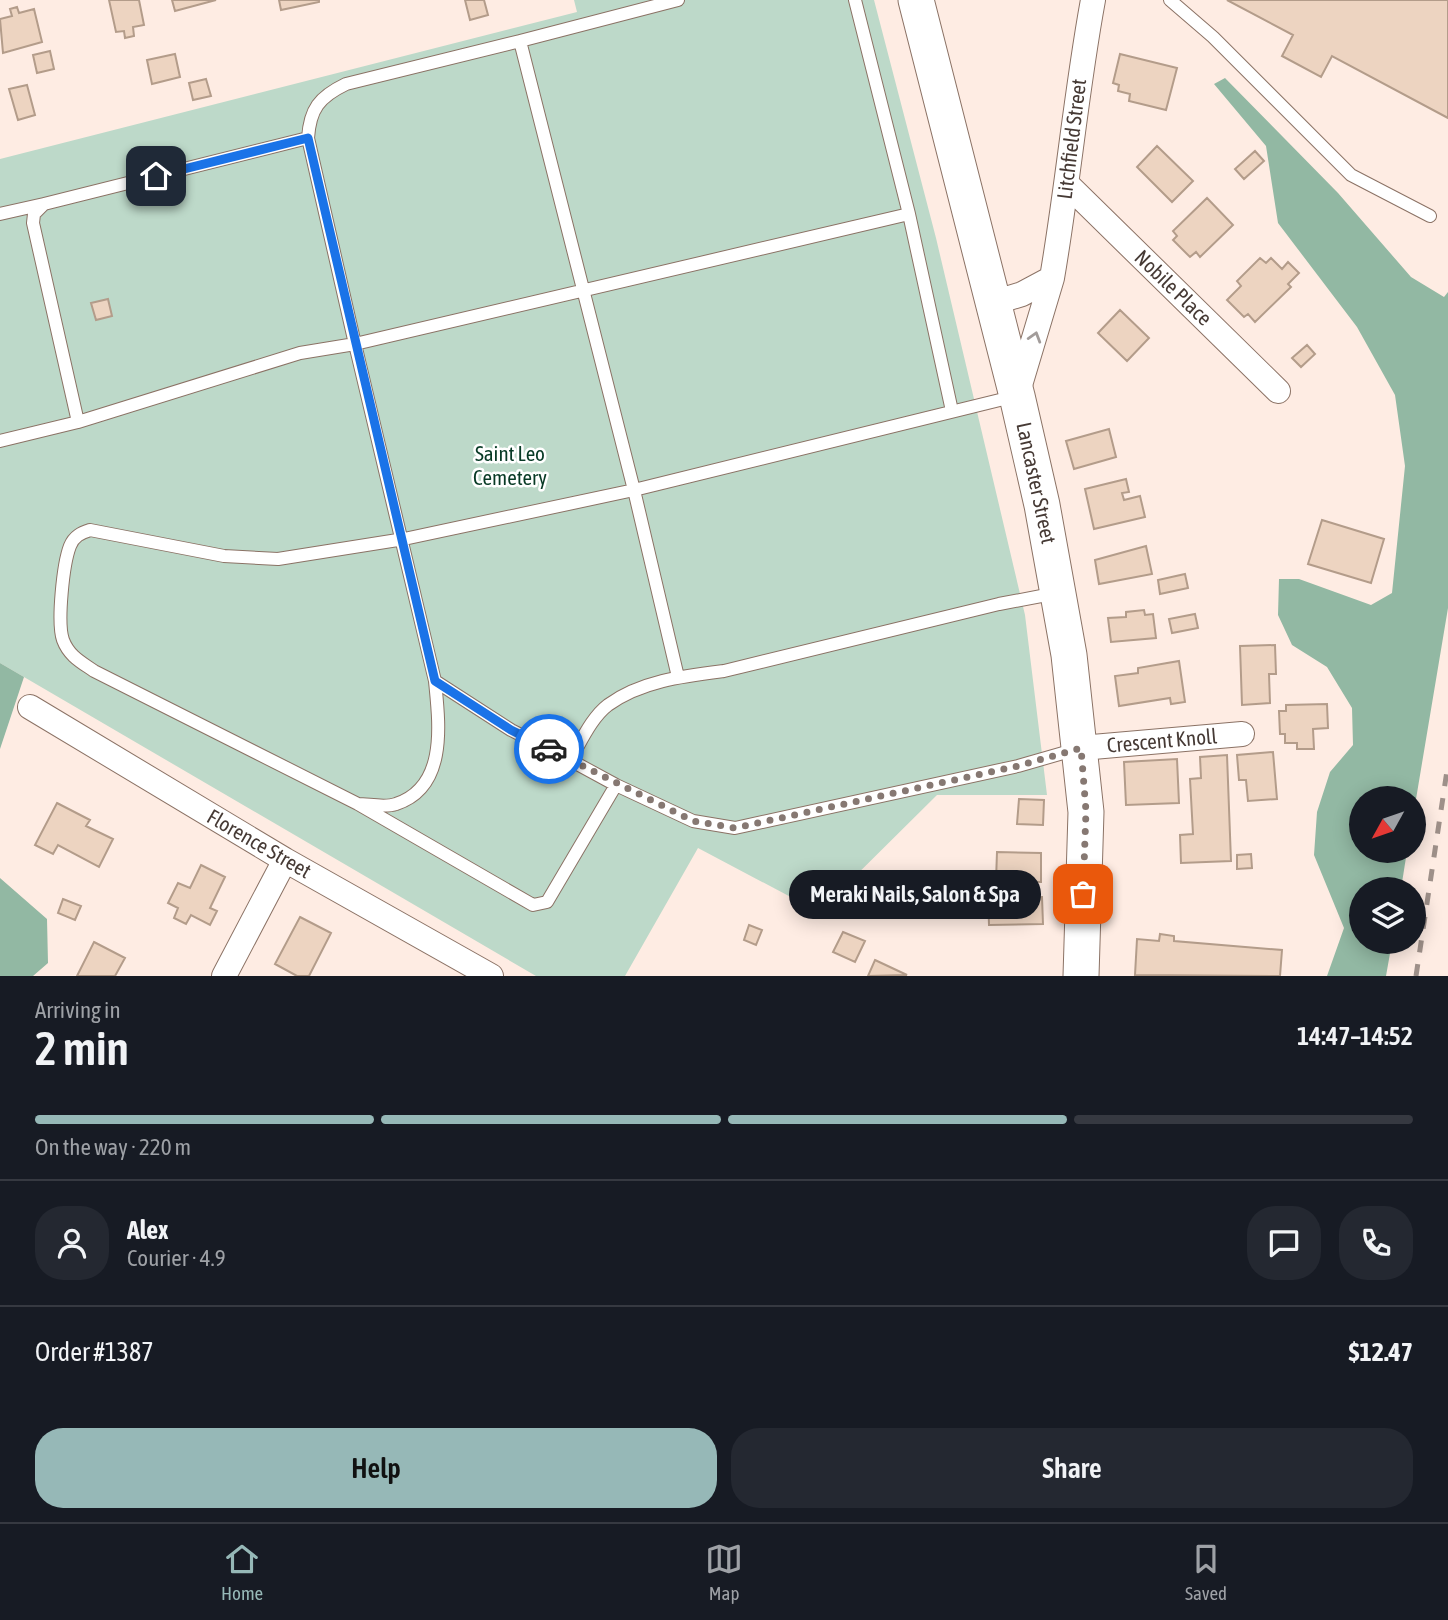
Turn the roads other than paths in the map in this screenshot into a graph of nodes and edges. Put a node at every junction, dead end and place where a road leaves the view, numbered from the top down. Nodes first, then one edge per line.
1 (678, 0) edge
2 (855, 0) edge
3 (916, 0) edge
4 (1093, 0) edge
5 (1170, 0) edge
6 (520, 41) junction
7 (308, 138) junction
8 (1068, 185) junction
9 (44, 204) junction
10 (0, 214) edge
11 (909, 214) junction
12 (1430, 216) dead end
13 (1052, 278) junction
14 (585, 291) junction
15 (993, 303) junction
16 (355, 344) junction
17 (1278, 391) dead end
18 (1017, 396) junction
19 (952, 411) junction
20 (78, 422) junction
21 (0, 441) edge
22 (634, 490) junction
23 (404, 539) junction
24 (1059, 593) junction
25 (678, 677) junction
26 (435, 681) junction
27 (30, 707) dead end
28 (1242, 734) dead end
29 (1081, 748) junction
30 (570, 760) junction
31 (617, 785) junction
32 (358, 804) junction
33 (285, 860) junction
34 (224, 976) edge
35 (491, 976) edge
36 (1081, 976) edge

1 - 6 lane
2 - 11 lane
3 - 15 main road, Lancaster Street
4 - 8 street, Litchfield Street
5 - 12 lane
6 - 7 lane
6 - 14 lane
7 - 9 lane
7 - 16 lane
8 - 13 street, Litchfield Street
8 - 17 street, Nobile Place
9 - 10 lane
9 - 20 lane
11 - 14 lane
11 - 19 lane
13 - 15 street
18 -> 13 street, Litchfield Street
14 - 16 lane
14 - 22 lane
15 - 18 main road, Lancaster Street
16 - 20 lane
16 - 23 lane
18 - 19 lane
18 - 24 main road, Lancaster Street
19 - 22 lane
20 - 21 lane
22 - 23 lane
22 - 25 lane
23 - 26 lane
23 - 32 lane
24 - 25 lane
24 - 29 main road, Lancaster Street
25 - 30 lane
26 - 30 lane
26 - 32 lane
27 - 33 street, Florence Street
28 - 29 street, Crescent Knoll
29 - 31 lane
29 - 36 main road, Lancaster Street
30 - 31 lane
31 - 32 lane
33 - 34 street
33 - 35 street, Florence Street

